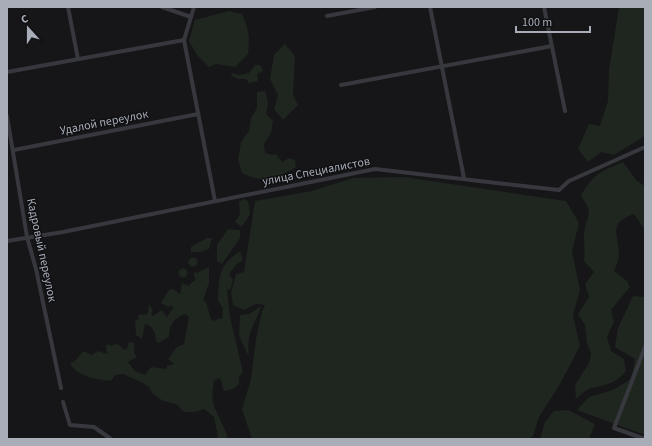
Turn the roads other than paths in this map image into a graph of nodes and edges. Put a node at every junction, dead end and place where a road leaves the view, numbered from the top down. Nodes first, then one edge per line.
1 (68, 7) edge
2 (162, 7) edge
3 (194, 7) edge
4 (374, 7) edge
5 (430, 7) edge
6 (544, 7) edge
7 (327, 16) dead end
8 (191, 17) junction
9 (184, 40) junction
10 (552, 46) junction
11 (78, 58) junction
12 (442, 66) junction
13 (7, 72) edge
14 (341, 85) dead end
15 (565, 111) dead end
16 (198, 114) junction
17 (7, 116) edge
18 (645, 147) edge
19 (14, 150) junction
20 (464, 178) junction
21 (215, 201) junction
22 (27, 237) junction
23 (7, 241) edge
24 (645, 346) edge
25 (61, 388) dead end
26 (62, 402) dead end
27 (111, 439) edge
28 (644, 439) edge

1 - 11 street
2 - 8 street
3 - 8 street
4 - 7 street
5 - 12 street
6 - 10 street
8 - 9 street
9 - 11 street
9 - 16 street
10 - 12 street
10 - 15 street
11 - 13 street
12 - 14 street
12 - 20 street
16 - 19 street, Удалой переулок
16 - 21 street
17 - 19 street, Кадровый переулок
18 - 20 street, улица Специалистов
19 - 22 street, Кадровый переулок
20 - 21 street, улица Специалистов
21 - 22 street, улица Специалистов
22 - 23 street, улица Специалистов
22 - 25 street, Кадровый переулок
24 - 28 street
26 - 27 street

